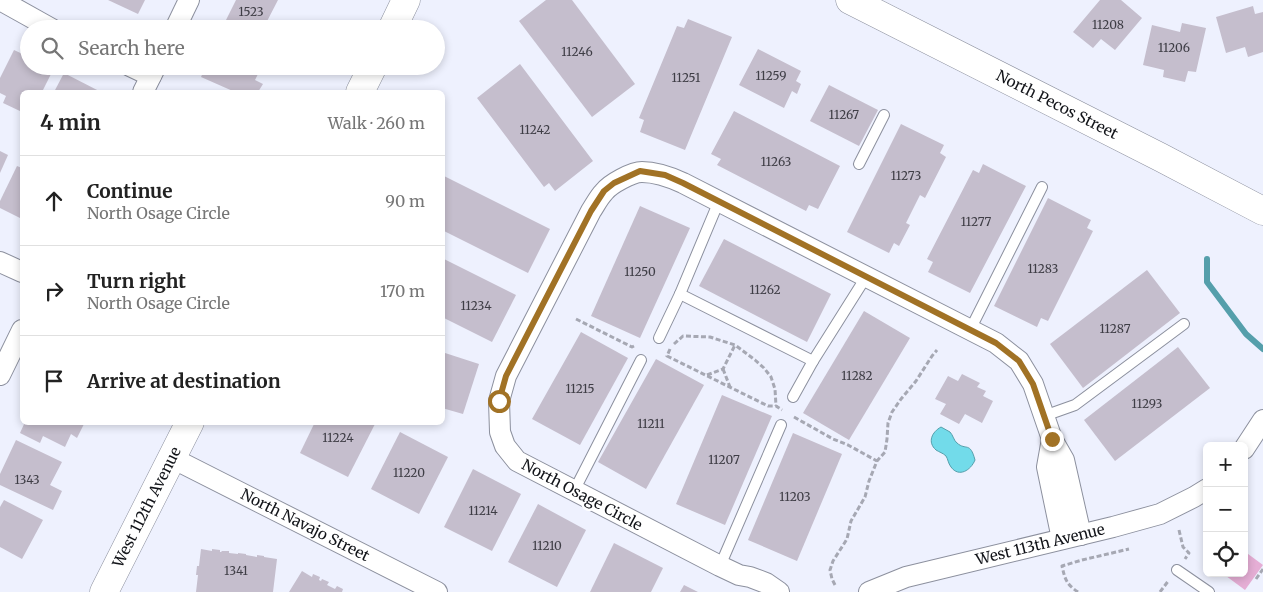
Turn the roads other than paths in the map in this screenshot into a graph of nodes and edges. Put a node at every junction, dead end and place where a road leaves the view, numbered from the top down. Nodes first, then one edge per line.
1 (0, 0) edge
2 (189, 0) edge
3 (406, 0) edge
4 (850, 0) edge
5 (36, 20) edge
6 (179, 20) edge
7 (396, 20) edge
8 (368, 75) edge
9 (361, 90) edge
10 (884, 115) dead end
11 (859, 164) dead end
12 (1042, 187) dead end
13 (718, 201) junction
14 (1263, 211) edge
15 (0, 262) edge
16 (20, 271) edge
17 (866, 277) junction
18 (680, 294) junction
19 (1184, 324) dead end
20 (970, 330) junction
21 (20, 334) edge
22 (658, 338) dead end
23 (641, 360) dead end
24 (813, 361) junction
25 (0, 374) edge
26 (793, 397) dead end
27 (1044, 416) junction
28 (188, 425) edge
29 (781, 425) dead end
30 (1261, 428) edge
31 (1248, 444) edge
32 (172, 458) junction
33 (574, 491) junction
34 (1203, 491) edge
35 (1071, 537) junction
36 (720, 566) junction
37 (1177, 570) dead end
38 (739, 575) junction
39 (104, 592) edge
40 (437, 592) edge
41 (749, 592) edge
42 (779, 592) edge
43 (869, 592) edge
44 (1209, 592) edge

1 - 5 street
2 - 6 street
3 - 7 street
4 - 14 street, North Pecos Street
8 - 9 street
10 - 11 lane
12 - 20 lane
13 - 17 street, North Osage Circle
13 - 18 lane
13 - 33 street, North Osage Circle
15 - 16 street
17 - 20 street, North Osage Circle
17 - 24 lane
18 - 22 lane
18 - 24 lane
19 - 27 lane
20 - 27 street, North Osage Circle
21 - 25 street
23 - 33 lane
24 - 26 lane
27 - 35 street, North Osage Circle
28 - 32 street, West 112th Avenue
29 - 36 lane
30 - 31 street
32 - 39 street, West 112th Avenue
32 - 40 street, North Navajo Street
33 - 36 street, North Osage Circle
34 - 35 street, West 113th Avenue
35 - 43 street, West 113th Avenue
36 - 38 street, North Osage Circle
37 - 44 lane
38 - 41 street
38 - 42 street, North Osage Circle

